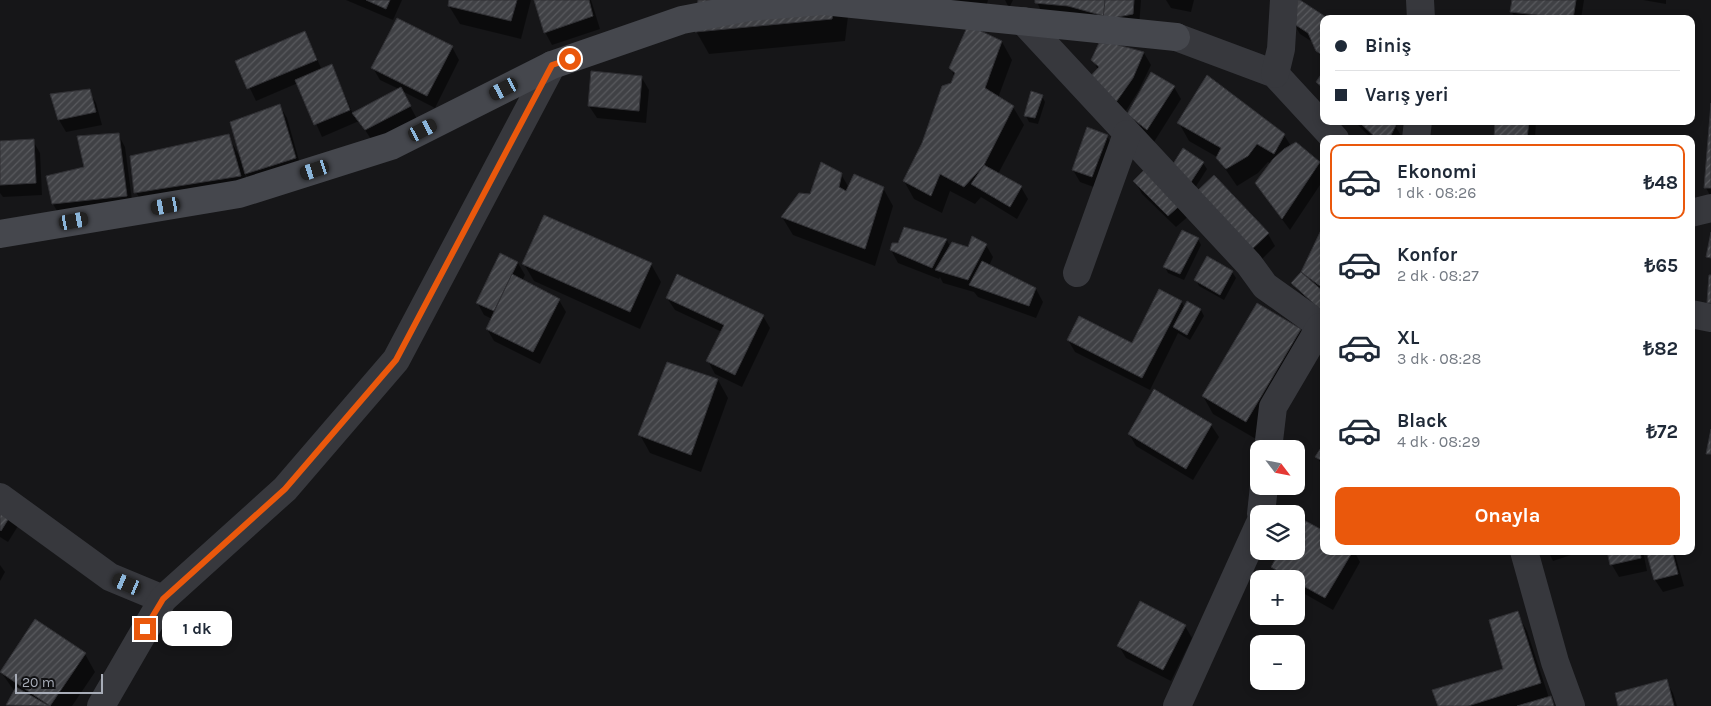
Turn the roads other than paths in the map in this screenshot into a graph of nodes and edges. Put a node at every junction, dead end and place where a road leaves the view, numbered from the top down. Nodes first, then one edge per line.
1 (1284, 0) edge
2 (1023, 21) junction
3 (552, 65) junction
4 (1275, 74) junction
5 (1320, 123) edge
6 (1322, 125) edge
7 (1127, 134) junction
8 (1331, 135) edge
9 (1711, 208) edge
10 (1695, 212) edge
11 (0, 234) edge
12 (1077, 273) dead end
13 (1695, 315) edge
14 (1711, 318) edge
15 (1320, 327) edge
16 (1320, 331) edge
17 (1269, 440) edge
18 (0, 497) edge
19 (1250, 545) edge
20 (1525, 555) edge
21 (163, 599) junction
22 (100, 706) edge
23 (1177, 706) edge
24 (1572, 706) edge

1 - 4 street
2 - 3 street
2 - 4 street
2 - 7 street
3 - 11 street
3 - 21 street
4 - 5 street
6 - 8 street
7 - 12 street
7 - 15 street
9 - 10 street
13 - 14 street
16 - 17 street
18 - 21 street
19 - 23 street
20 - 24 street
21 - 22 street

